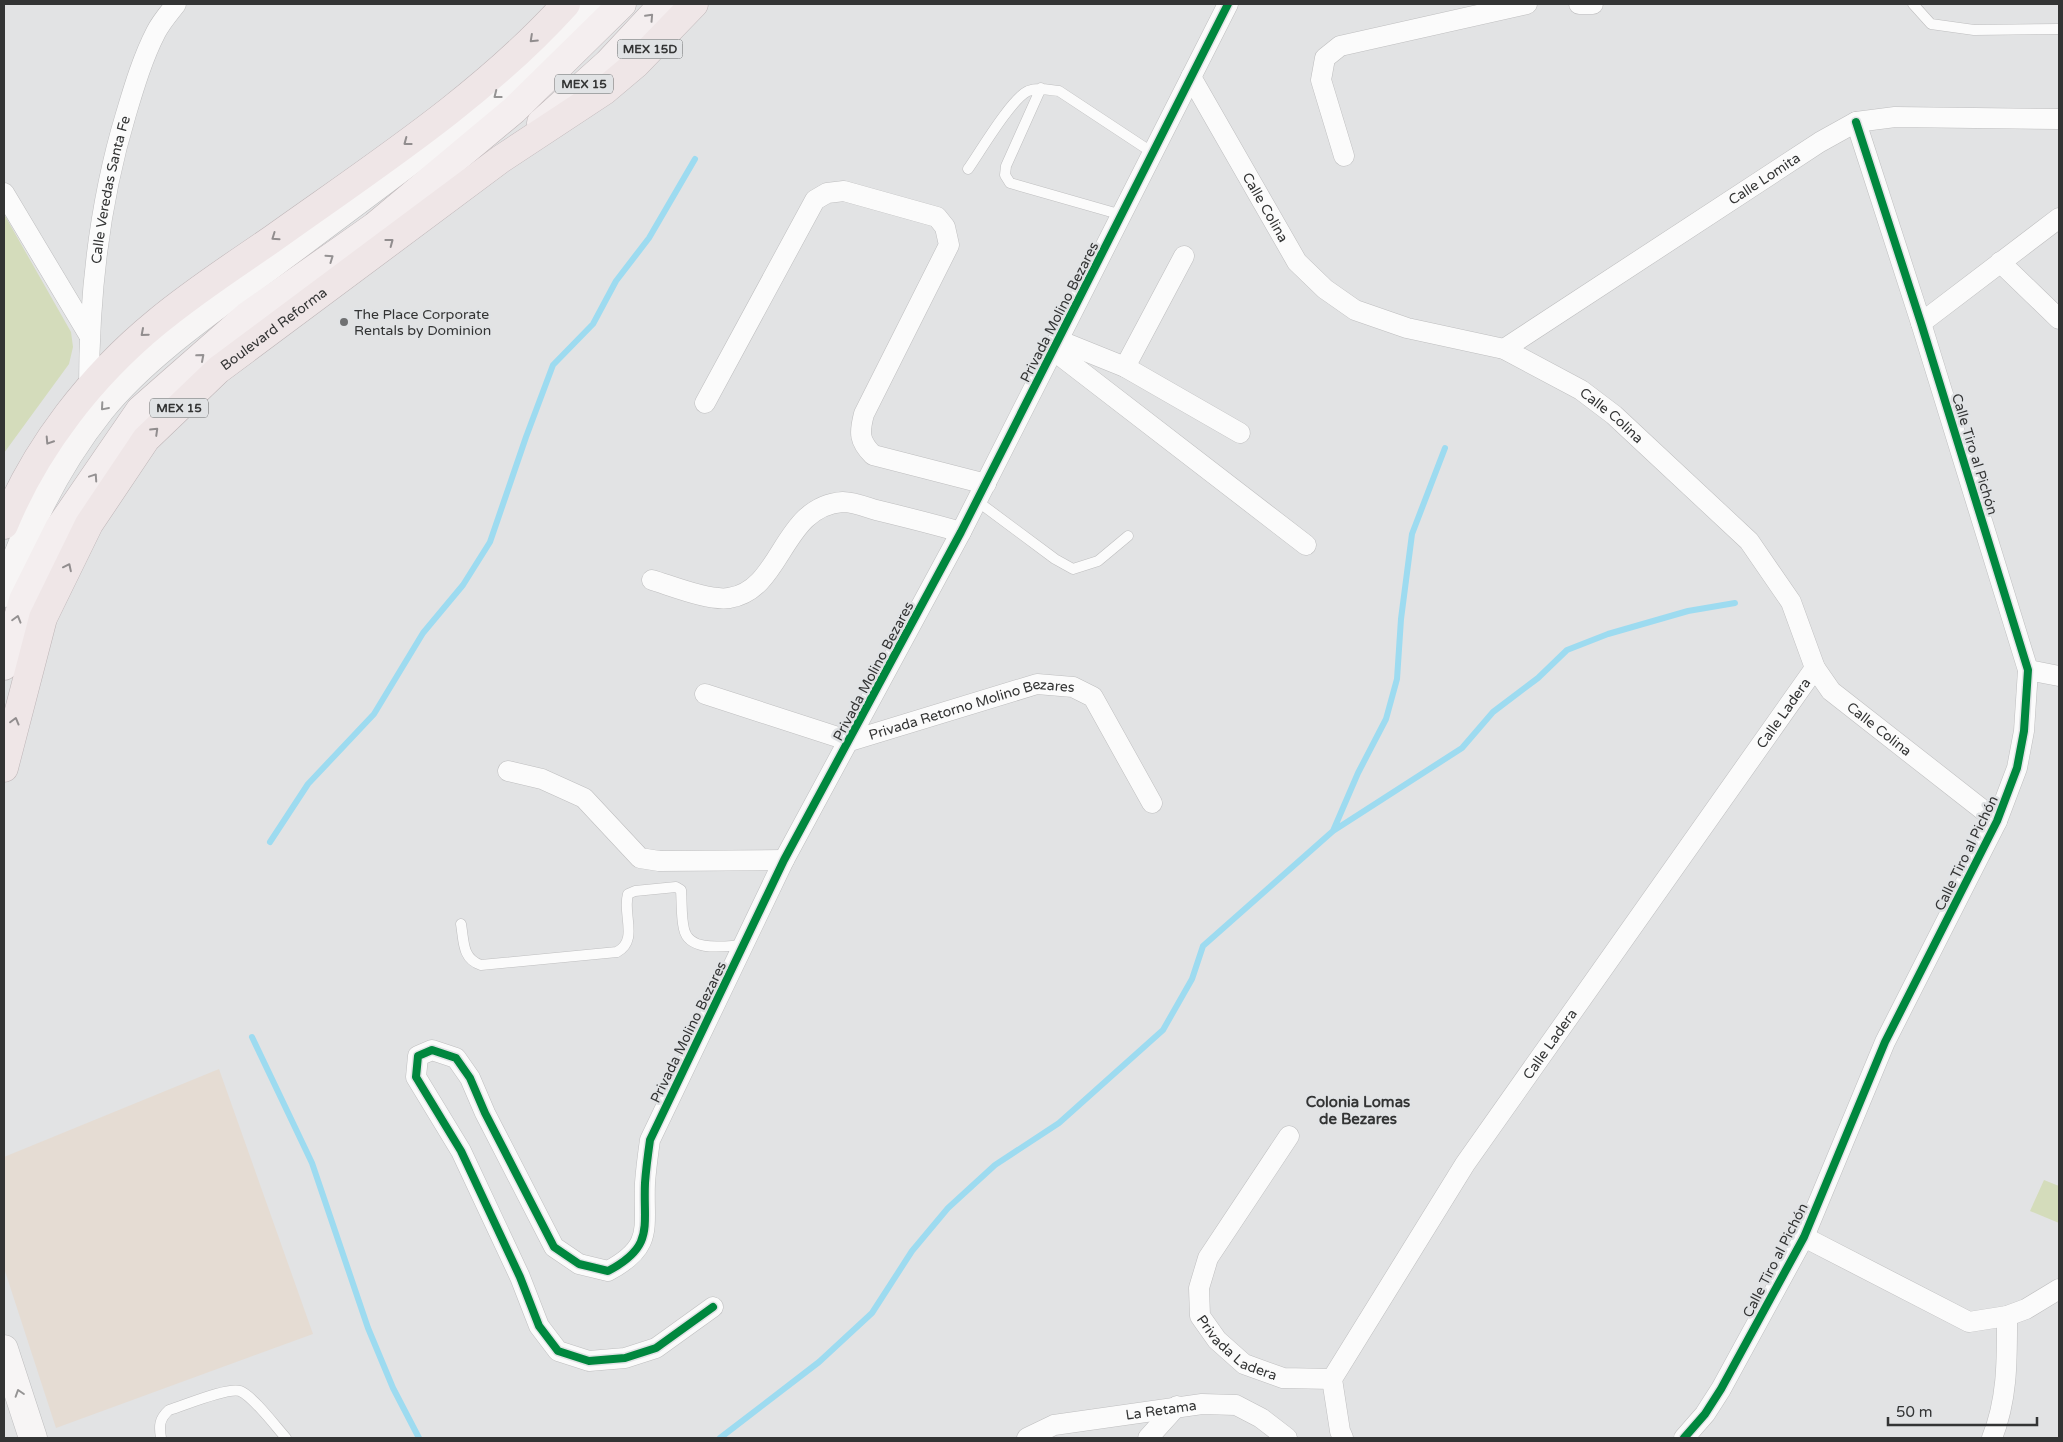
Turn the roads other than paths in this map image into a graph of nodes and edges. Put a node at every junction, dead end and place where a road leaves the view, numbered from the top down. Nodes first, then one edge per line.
1 (176, 4) edge
2 (566, 4) edge
3 (598, 4) edge
4 (622, 4) edge
5 (663, 4) edge
6 (694, 4) edge
7 (1228, 4) edge
8 (1527, 4) edge
9 (1579, 4) edge
10 (1593, 4) edge
11 (1913, 4) edge
12 (2059, 29) edge
13 (1191, 77) junction
14 (1041, 88) junction
15 (2059, 119) edge
16 (1856, 122) junction
17 (1153, 153) junction
18 (1344, 156) dead end
19 (500, 159) junction
20 (968, 169) dead end
21 (4, 193) edge
22 (1122, 215) junction
23 (2059, 218) edge
24 (1184, 256) dead end
25 (2000, 262) junction
26 (2059, 319) edge
27 (1922, 323) junction
28 (89, 335) junction
29 (1056, 345) junction
30 (1504, 349) junction
31 (1126, 367) junction
32 (89, 388) junction
33 (705, 403) dead end
34 (1240, 433) dead end
35 (982, 492) junction
36 (4, 525) edge
37 (961, 532) junction
38 (1128, 536) dead end
39 (1306, 545) dead end
40 (652, 580) dead end
41 (4, 593) edge
42 (4, 666) edge
43 (1815, 668) junction
44 (2028, 670) junction
45 (2059, 676) edge
46 (705, 694) dead end
47 (850, 741) junction
48 (4, 768) edge
49 (508, 771) dead end
50 (1152, 803) dead end
51 (1997, 821) junction
52 (784, 860) junction
53 (461, 924) dead end
54 (743, 945) junction
55 (1289, 1136) dead end
56 (1804, 1237) junction
57 (2059, 1289) edge
58 (713, 1307) dead end
59 (2007, 1316) junction
60 (4, 1349) edge
61 (1332, 1379) junction
62 (1177, 1406) junction
63 (33, 1438) edge
64 (161, 1438) edge
65 (286, 1438) edge
66 (1027, 1438) edge
67 (1148, 1438) edge
68 (1287, 1438) edge
69 (1343, 1438) edge
70 (1684, 1438) edge
71 (1992, 1438) edge

1 - 28 street, Calle Veredas Santa Fe
2 -> 32 highway
3 -> 41 main road
42 -> 4 main road
19 -> 5 main road, MEX 15
6 - 19 highway, Boulevard Reforma / MEX 15D
7 - 13 street, Privada Molino Bezares
8 - 18 street
9 - 10 street
11 - 12 lane
13 - 17 street, Privada Molino Bezares
13 - 30 street, Calle Colina
14 - 17 lane
14 - 20 lane
14 - 22 lane
15 - 16 street, Calle Lomita
16 - 27 street, Calle Tiro al Pichón
16 - 30 street, Calle Lomita
17 - 22 street, Privada Molino Bezares
48 -> 19 highway, Boulevard Reforma / MEX 15
21 - 28 street
22 - 29 street, Privada Molino Bezares
23 - 25 street
24 - 31 street
25 - 26 street
25 - 27 street
27 - 44 street, Calle Tiro al Pichón
28 - 32 street, Calle Veredas Santa Fe
29 - 31 street
29 - 35 street, Privada Molino Bezares
29 - 39 street, Privada Molino Bezares
30 - 43 street, Calle Colina
31 - 34 street
32 -> 36 highway
33 - 35 street
35 - 37 street, Privada Molino Bezares
35 - 38 lane
37 - 40 street
37 - 47 street, Privada Molino Bezares
43 - 51 street, Calle Colina
43 - 61 street, Calle Ladera
44 - 45 street
44 - 51 street, Calle Tiro al Pichón
46 - 47 street, Privada Retorno Molino Bezares
47 - 50 street, Privada Retorno Molino Bezares
47 - 52 street, Privada Molino Bezares
49 - 52 street
51 - 56 street, Calle Tiro al Pichón
52 - 54 street, Privada Molino Bezares
53 - 54 lane
54 - 58 street, Privada Molino Bezares
55 - 61 street, Privada Ladera
56 - 59 street
56 - 70 street, Calle Tiro al Pichón
57 - 59 street
59 - 71 street
63 -> 60 main road
61 - 69 street
62 - 66 street, La Retama
62 - 67 street
62 - 68 street, La Retama
64 - 65 lane

